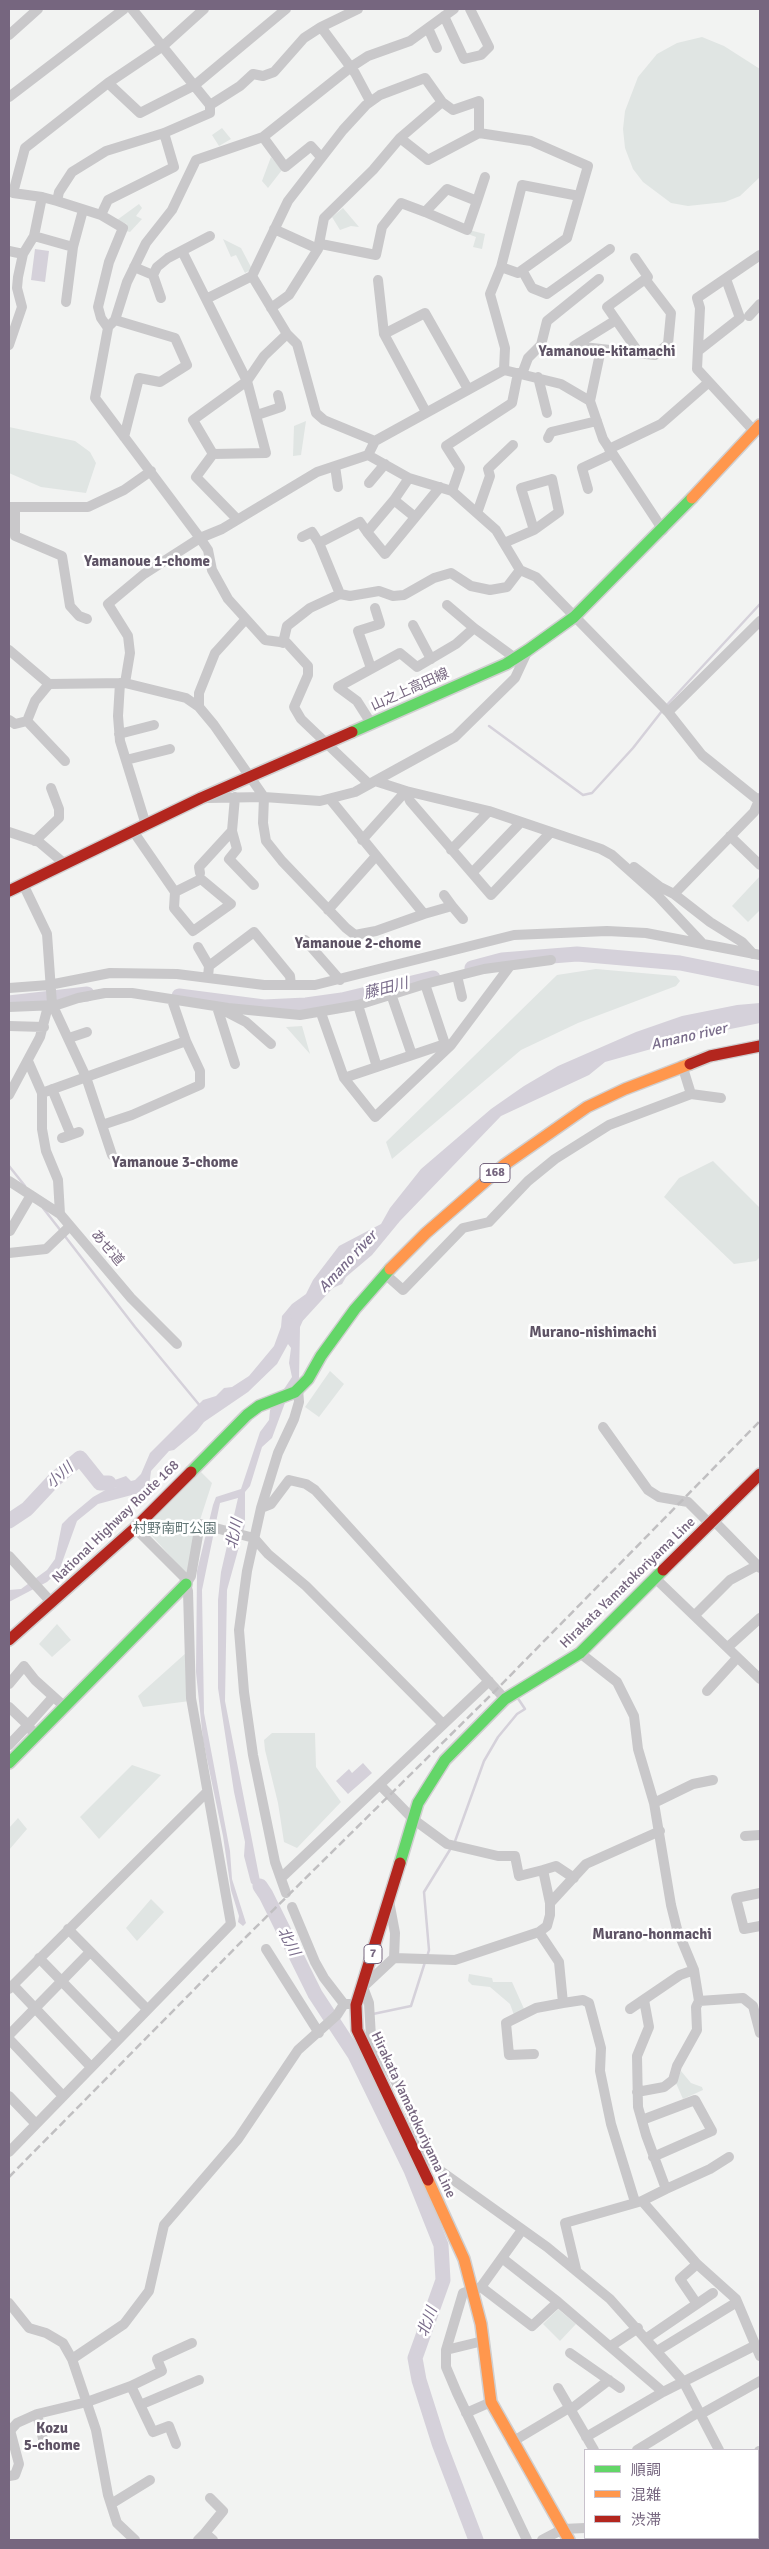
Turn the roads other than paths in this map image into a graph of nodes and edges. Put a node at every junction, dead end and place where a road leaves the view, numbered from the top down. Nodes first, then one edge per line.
1 (38, 9) edge
2 (124, 9) edge
3 (132, 9) edge
4 (204, 9) edge
5 (286, 9) edge
6 (358, 9) edge
7 (454, 9) edge
8 (470, 9) edge
9 (444, 16) junction
10 (321, 26) junction
11 (428, 28) junction
12 (9, 35) edge
13 (163, 46) junction
14 (437, 48) dead end
15 (351, 67) junction
16 (108, 83) junction
17 (195, 85) junction
18 (9, 97) edge
19 (370, 102) junction
20 (442, 102) junction
21 (210, 105) junction
22 (164, 133) junction
23 (479, 133) junction
24 (262, 137) junction
25 (400, 138) junction
26 (320, 156) junction
27 (174, 167) junction
28 (486, 177) dead end
29 (188, 178) junction
30 (579, 196) junction
31 (42, 198) junction
32 (477, 200) junction
33 (57, 201) junction
34 (83, 210) junction
35 (425, 212) junction
36 (100, 215) junction
37 (274, 229) junction
38 (34, 236) junction
39 (210, 236) dead end
40 (320, 246) junction
41 (73, 247) junction
42 (610, 249) dead end
43 (9, 251) edge
44 (182, 252) junction
45 (23, 254) junction
46 (760, 255) edge
47 (635, 258) dead end
48 (134, 267) junction
49 (501, 267) junction
50 (522, 270) junction
51 (152, 275) junction
52 (252, 276) junction
53 (599, 279) dead end
54 (645, 279) junction
55 (726, 279) junction
56 (378, 280) dead end
57 (161, 298) dead end
58 (206, 299) junction
59 (66, 302) dead end
60 (760, 304) edge
61 (271, 308) junction
62 (749, 316) dead end
63 (616, 320) junction
64 (112, 324) junction
65 (287, 334) junction
66 (384, 334) junction
67 (9, 345) edge
68 (601, 349) junction
69 (698, 351) junction
70 (639, 353) junction
71 (504, 370) junction
72 (520, 373) junction
73 (538, 377) junction
74 (247, 381) junction
75 (710, 382) junction
76 (468, 389) junction
77 (278, 395) dead end
78 (590, 401) junction
79 (426, 412) junction
80 (547, 413) dead end
81 (257, 415) junction
82 (597, 421) junction
83 (757, 428) edge
84 (124, 437) junction
85 (548, 438) dead end
86 (375, 441) junction
87 (513, 445) dead end
88 (611, 451) junction
89 (213, 454) junction
90 (368, 455) junction
91 (385, 464) junction
92 (335, 466) junction
93 (151, 471) junction
94 (409, 478) junction
95 (369, 483) dead end
96 (338, 487) dead end
97 (440, 487) junction
98 (588, 489) dead end
99 (452, 491) junction
100 (394, 500) junction
101 (12, 507) edge
102 (476, 513) junction
103 (415, 517) junction
104 (237, 519) junction
105 (534, 530) junction
106 (663, 530) junction
107 (367, 532) junction
108 (302, 536) dead end
109 (200, 538) junction
110 (319, 543) junction
111 (504, 543) junction
112 (520, 570) junction
113 (340, 594) junction
114 (447, 605) dead end
115 (375, 608) dead end
116 (574, 617) junction
117 (87, 619) dead end
118 (245, 620) junction
119 (760, 621) edge
120 (413, 625) dead end
121 (474, 628) junction
122 (282, 642) junction
123 (9, 650) edge
124 (528, 650) junction
125 (515, 658) junction
126 (431, 659) junction
127 (371, 668) junction
128 (122, 683) junction
129 (49, 684) junction
130 (199, 706) junction
131 (668, 712) junction
132 (9, 720) edge
133 (27, 721) junction
134 (371, 723) junction
135 (154, 725) dead end
136 (119, 734) junction
137 (328, 743) junction
138 (170, 749) dead end
139 (126, 760) junction
140 (65, 761) dead end
141 (250, 776) junction
142 (372, 783) junction
143 (51, 788) dead end
144 (406, 791) junction
145 (235, 797) junction
146 (264, 797) junction
147 (201, 798) junction
148 (330, 799) junction
149 (759, 799) edge
150 (489, 811) junction
151 (521, 822) junction
152 (146, 825) junction
153 (133, 831) junction
154 (232, 831) junction
155 (9, 832) edge
156 (551, 832) junction
157 (730, 836) junction
158 (362, 840) junction
159 (34, 841) junction
160 (451, 850) junction
161 (612, 855) junction
162 (376, 856) junction
163 (65, 864) junction
164 (760, 865) edge
165 (472, 873) junction
166 (200, 874) dead end
167 (23, 884) junction
168 (254, 886) dead end
169 (9, 891) edge
170 (175, 892) junction
171 (674, 894) junction
172 (444, 895) dead end
173 (452, 906) junction
174 (328, 910) junction
175 (424, 914) junction
176 (463, 919) dead end
177 (681, 919) junction
178 (679, 939) junction
179 (305, 940) dead end
180 (703, 943) junction
181 (198, 947) dead end
182 (756, 954) edge
183 (551, 960) dead end
184 (209, 966) junction
185 (510, 966) junction
186 (457, 976) junction
187 (208, 977) junction
188 (340, 980) junction
189 (425, 984) junction
190 (49, 985) junction
191 (291, 985) junction
192 (9, 988) edge
193 (391, 994) junction
194 (462, 997) dead end
195 (172, 1000) junction
196 (52, 1002) junction
197 (358, 1005) junction
198 (9, 1007) edge
199 (217, 1007) junction
200 (321, 1012) junction
201 (9, 1026) edge
202 (44, 1026) junction
203 (87, 1032) dead end
204 (69, 1038) junction
205 (186, 1041) junction
206 (272, 1044) dead end
207 (448, 1044) junction
208 (760, 1046) edge
209 (412, 1055) junction
210 (28, 1061) junction
211 (236, 1064) dead end
212 (682, 1065) junction
213 (377, 1066) junction
214 (86, 1077) junction
215 (344, 1078) junction
216 (52, 1089) junction
217 (42, 1093) junction
218 (691, 1094) junction
219 (9, 1095) edge
220 (721, 1098) dead end
221 (102, 1125) junction
222 (70, 1135) dead end
223 (112, 1155) dead end
224 (9, 1181) edge
225 (31, 1195) junction
226 (60, 1214) junction
227 (70, 1226) junction
228 (10, 1231) edge
229 (9, 1253) edge
230 (385, 1274) junction
231 (177, 1344) dead end
232 (296, 1390) junction
233 (604, 1427) dead end
234 (760, 1474) edge
235 (261, 1508) junction
236 (712, 1523) junction
237 (135, 1528) junction
238 (251, 1536) junction
239 (9, 1556) edge
240 (759, 1567) edge
241 (656, 1579) junction
242 (186, 1584) junction
243 (48, 1600) junction
244 (694, 1615) junction
245 (760, 1618) edge
246 (9, 1640) edge
247 (728, 1647) junction
248 (580, 1653) junction
249 (737, 1658) junction
250 (760, 1679) edge
251 (489, 1681) junction
252 (9, 1684) edge
253 (707, 1691) dead end
254 (53, 1697) junction
255 (505, 1699) junction
256 (9, 1707) edge
257 (65, 1708) junction
258 (443, 1724) junction
259 (28, 1725) junction
260 (36, 1736) junction
261 (9, 1744) edge
262 (9, 1763) edge
263 (713, 1780) dead end
264 (380, 1785) junction
265 (207, 1792) junction
266 (654, 1803) junction
267 (413, 1819) junction
268 (660, 1831) junction
269 (760, 1835) edge
270 (745, 1836) dead end
271 (543, 1870) junction
272 (281, 1878) junction
273 (574, 1878) junction
274 (286, 1893) dead end
275 (760, 1893) edge
276 (389, 1900) junction
277 (550, 1903) junction
278 (292, 1906) dead end
279 (760, 1926) edge
280 (68, 1930) junction
281 (539, 1932) junction
282 (266, 1949) dead end
283 (90, 1952) junction
284 (39, 1958) junction
285 (394, 1958) junction
286 (694, 1970) junction
287 (62, 1981) junction
288 (11, 1987) edge
289 (363, 1987) junction
290 (644, 2000) junction
291 (700, 2001) junction
292 (564, 2003) junction
293 (350, 2004) junction
294 (35, 2008) junction
295 (630, 2009) dead end
296 (147, 2010) junction
297 (320, 2032) junction
298 (760, 2033) edge
299 (9, 2035) edge
300 (9, 2039) edge
301 (118, 2039) junction
302 (534, 2054) dead end
303 (91, 2067) junction
304 (637, 2092) junction
305 (9, 2096) edge
306 (63, 2096) junction
307 (642, 2120) junction
308 (36, 2124) junction
309 (9, 2152) edge
310 (654, 2156) junction
311 (729, 2157) dead end
312 (666, 2190) junction
313 (638, 2202) junction
314 (522, 2230) junction
315 (502, 2258) junction
316 (697, 2264) junction
317 (576, 2270) junction
318 (477, 2287) junction
319 (713, 2293) dead end
320 (558, 2302) junction
321 (737, 2302) junction
322 (9, 2303) edge
323 (697, 2304) junction
324 (638, 2328) junction
325 (647, 2338) junction
326 (483, 2341) junction
327 (192, 2343) dead end
328 (756, 2345) junction
329 (611, 2346) junction
330 (446, 2350) junction
331 (657, 2351) junction
332 (570, 2353) dead end
333 (760, 2356) edge
334 (72, 2359) junction
335 (199, 2380) dead end
336 (609, 2380) junction
337 (683, 2381) junction
338 (760, 2381) edge
339 (132, 2386) junction
340 (558, 2388) dead end
341 (620, 2388) dead end
342 (663, 2392) junction
343 (87, 2402) junction
344 (491, 2402) junction
345 (140, 2405) junction
346 (570, 2409) junction
347 (466, 2412) junction
348 (700, 2413) junction
349 (37, 2414) junction
350 (9, 2431) edge
351 (586, 2437) junction
352 (512, 2442) junction
353 (176, 2444) dead end
354 (45, 2448) dead end
355 (593, 2449) edge
356 (639, 2449) edge
357 (718, 2449) edge
358 (9, 2476) edge
359 (150, 2480) dead end
360 (210, 2498) dead end
361 (111, 2504) junction
362 (584, 2528) edge
363 (563, 2530) junction
364 (205, 2538) edge
365 (131, 2539) edge
366 (527, 2540) edge
367 (542, 2540) edge
368 (569, 2540) edge

1 - 12 street
2 - 18 street
3 - 13 street
4 - 13 street
5 - 17 street
6 - 10 street
7 - 9 street
8 - 9 street
9 - 11 street
10 - 15 street
10 - 21 street
11 - 14 street
11 - 15 street
13 - 16 street
13 - 17 street
15 - 19 street
15 - 24 street
16 - 17 street
16 - 31 street
17 - 21 street
19 - 20 street
19 - 26 street
20 - 23 street
20 - 25 street
21 - 22 street
22 - 27 street
22 - 33 street
23 - 25 street
23 - 30 street
24 - 26 street
24 - 29 street
25 - 40 street
26 - 37 street
27 - 29 street
27 - 36 street
28 - 32 street
29 - 48 street
30 - 49 street
30 - 50 street
31 - 33 street
31 - 38 street
32 - 35 street
32 - 35 street
33 - 34 street
34 - 36 street
34 - 41 street
35 - 40 street
36 - 64 street
37 - 40 street
37 - 52 street
38 - 41 street
38 - 45 street
39 - 44 street
40 - 61 street
41 - 59 street
42 - 50 street
43 - 45 street
44 - 51 street
44 - 58 street
45 - 67 street
46 - 55 street
47 - 54 street
48 - 51 street
48 - 64 street
49 - 50 street
49 - 71 street
51 - 57 street
52 - 58 street
52 - 61 street
53 - 72 street
54 - 63 street
54 - 70 street
55 - 69 street
55 - 69 street
56 - 66 street
58 - 74 street
60 - 62 street
61 - 65 street
63 - 68 street
63 - 70 street
64 - 84 street
64 - 84 street
65 - 74 street
65 - 86 street
66 - 76 street
66 - 79 street
68 - 70 street
68 - 78 street
69 - 75 street
71 - 72 street
71 - 76 street
72 - 73 street
72 - 99 street
73 - 78 street
73 - 80 street
74 - 81 street
74 - 89 street
75 - 83 street
75 - 88 street
76 - 79 street
77 - 81 street
78 - 82 street
79 - 86 street
81 - 89 street
82 - 85 street
82 - 88 street
83 - 106 main road, 山之上高田線
84 - 93 street
86 - 90 street
87 - 102 street
88 - 98 street
88 - 106 street
89 - 104 street
90 - 91 street
90 - 92 street
91 - 94 street
91 - 95 street
92 - 96 street
92 - 104 street
93 - 101 street
93 - 109 street
94 - 97 street
94 - 100 street
97 - 99 street
97 - 103 street
99 - 102 street
100 - 103 street
100 - 107 street
101 - 117 street
102 - 111 street
103 - 107 street
104 - 109 street
105 - 105 street
105 - 111 street
106 - 116 main road, 山之上高田線
107 - 110 street
108 - 110 street
109 - 118 street
109 - 128 street
110 - 113 street
111 - 112 street
112 - 113 street
112 - 116 street
113 - 122 street
114 - 121 street
115 - 127 street
116 - 124 main road, 山之上高田線
116 - 131 street
118 - 122 street
118 - 130 street
119 - 131 street
120 - 126 street
121 - 125 street
121 - 126 street
122 - 137 street
123 - 129 street
124 - 125 main road, 山之上高田線
124 - 142 street
125 - 134 main road, 山之上高田線
126 - 127 street
127 - 134 street
128 - 129 street
128 - 130 street
128 - 136 street
129 - 133 street
130 - 141 street
131 - 149 street
132 - 133 street
133 - 140 street
134 - 137 main road, 山之上高田線
135 - 136 street
136 - 139 street
137 - 141 main road, 山之上高田線
137 - 142 street
138 - 139 street
139 - 152 street
141 - 146 street
141 - 147 main road, 山之上高田線
142 - 144 street
142 - 148 street
143 - 159 street
144 - 150 street
144 - 158 street
144 - 160 street
145 - 146 street
145 - 147 street
145 - 154 street
146 - 148 street
146 - 174 street
147 - 152 main road, 山之上高田線
148 - 158 street
149 - 157 street
150 - 151 street
150 - 160 street
151 - 156 street
151 - 165 street
152 - 153 main road, 山之上高田線
153 - 163 main road, 山之上高田線
153 - 170 street
154 - 166 street
154 - 168 street
155 - 159 street
156 - 161 street
156 - 165 street
157 - 164 street
157 - 171 street
158 - 162 street
159 - 163 street
160 - 165 street
161 - 171 street
161 - 177 street
162 - 174 street
162 - 175 street
163 - 167 main road, 山之上高田線
167 - 169 main road, 山之上高田線
167 - 190 street
170 - 170 street
171 - 182 street
172 - 173 street
173 - 175 street
173 - 176 street
174 - 175 street
177 - 178 street
177 - 180 street
178 - 180 street
178 - 188 street
179 - 188 street
180 - 182 street
181 - 184 street
183 - 185 street
184 - 187 street
184 - 191 street
185 - 186 street
185 - 207 street
186 - 189 street
186 - 194 street
187 - 190 street
187 - 191 street
188 - 191 street
189 - 193 street
189 - 207 street
190 - 192 street
190 - 196 street
193 - 197 street
193 - 209 street
195 - 196 street
195 - 199 street
195 - 205 street
196 - 198 street
196 - 202 street
196 - 204 street
197 - 200 street
197 - 213 street
199 - 200 street
199 - 206 street
199 - 211 street
200 - 215 street
201 - 202 street
202 - 210 street
203 - 204 street
204 - 214 street
205 - 214 street
205 - 221 street
207 - 209 street
207 - 215 street
208 - 212 main road, National Highway Route 168 / 168
209 - 213 street
210 - 217 street
210 - 219 street
212 - 218 street
212 - 230 main road, National Highway Route 168 / 168
213 - 215 street
214 - 216 street
214 - 221 street
216 - 217 street
216 - 222 street
217 - 226 street
218 - 220 street
218 - 230 street
221 - 223 street
224 - 225 street, あぜ道
225 - 226 street, あぜ道
225 - 228 street
226 - 227 street, あぜ道
227 - 229 street
227 - 231 street, あぜ道
230 - 232 main road, National Highway Route 168 / 168
232 - 235 street
232 - 237 main road, National Highway Route 168 / 168
233 - 236 street
234 - 236 main road, Hirakata Yamatokoriyama Line / 7
235 - 238 street
235 - 251 street
236 - 240 street
236 - 241 main road, Hirakata Yamatokoriyama Line / 7
237 - 242 street
237 - 243 main road, National Highway Route 168 / 168
238 - 242 street
238 - 258 street
238 - 272 street
239 - 243 street
240 - 244 street
241 - 244 street
241 - 248 main road, Hirakata Yamatokoriyama Line / 7
242 - 257 main road
242 - 265 street
243 - 246 main road, National Highway Route 168 / 168
244 - 247 street
245 - 247 street
247 - 249 street
248 - 255 main road, Hirakata Yamatokoriyama Line / 7
248 - 266 street
249 - 250 street
249 - 253 street
251 - 255 street
251 - 258 street
252 - 254 street
254 - 257 street
254 - 259 street
255 - 267 main road, Hirakata Yamatokoriyama Line / 7
256 - 259 street
257 - 260 main road
258 - 264 street
259 - 260 street
259 - 261 street
260 - 262 main road
263 - 266 street
264 - 267 street
264 - 272 street
265 - 280 street
265 - 296 street
266 - 268 street
267 - 271 street
267 - 276 main road, Hirakata Yamatokoriyama Line / 7
268 - 273 street
268 - 286 street
269 - 270 street
271 - 273 street
271 - 277 street
272 - 274 street
273 - 277 street
275 - 279 street
276 - 285 street
276 - 289 main road, Hirakata Yamatokoriyama Line / 7
277 - 281 street
278 - 293 street
280 - 283 street
280 - 284 street
281 - 285 street
281 - 292 street
282 - 297 street
283 - 287 street
283 - 296 street
284 - 287 street
284 - 288 street
285 - 289 street
286 - 290 street
286 - 291 street
287 - 294 street
287 - 301 street
288 - 294 street
289 - 293 main road, Hirakata Yamatokoriyama Line / 7
289 - 314 street
290 - 295 street
290 - 304 street
291 - 298 street
291 - 304 street
292 - 302 street
292 - 313 street
293 - 297 street
293 - 318 main road, Hirakata Yamatokoriyama Line / 7
294 - 299 street
294 - 303 street
296 - 301 street
297 - 334 street
300 - 306 street
301 - 303 street
303 - 306 street
304 - 307 street
305 - 308 street
306 - 308 street
307 - 310 street
307 - 310 street
308 - 309 street
310 - 312 street
311 - 312 street
312 - 313 street
313 - 316 street
313 - 317 street
314 - 315 street
314 - 317 street
315 - 318 street
315 - 320 street
316 - 321 street
316 - 323 street
317 - 324 street
318 - 320 street
318 - 326 main road, Hirakata Yamatokoriyama Line / 7
318 - 330 street
319 - 323 street
320 - 329 street
321 - 328 street
321 - 331 street
322 - 334 street
323 - 325 street
324 - 325 street
324 - 329 street
325 - 331 street
326 - 330 street
326 - 344 main road, Hirakata Yamatokoriyama Line / 7
327 - 339 street
328 - 333 street
328 - 337 street
329 - 342 street
330 - 347 street
331 - 337 street
332 - 336 street
334 - 343 street
335 - 345 street
336 - 341 street
336 - 346 street
337 - 342 street
337 - 348 street
338 - 348 street
339 - 343 street
339 - 345 street
340 - 346 street
342 - 351 street
343 - 349 street
343 - 361 street
344 - 347 street
344 - 352 main road, Hirakata Yamatokoriyama Line / 7
345 - 353 street
346 - 351 street
346 - 352 street
347 - 366 street
348 - 356 street
348 - 357 street
349 - 350 street
349 - 354 street
350 - 358 street
351 - 355 street
352 - 363 main road, Hirakata Yamatokoriyama Line / 7
359 - 361 street
360 - 364 street
361 - 365 street
362 - 363 street
363 - 367 street
363 - 368 main road, Hirakata Yamatokoriyama Line / 7

